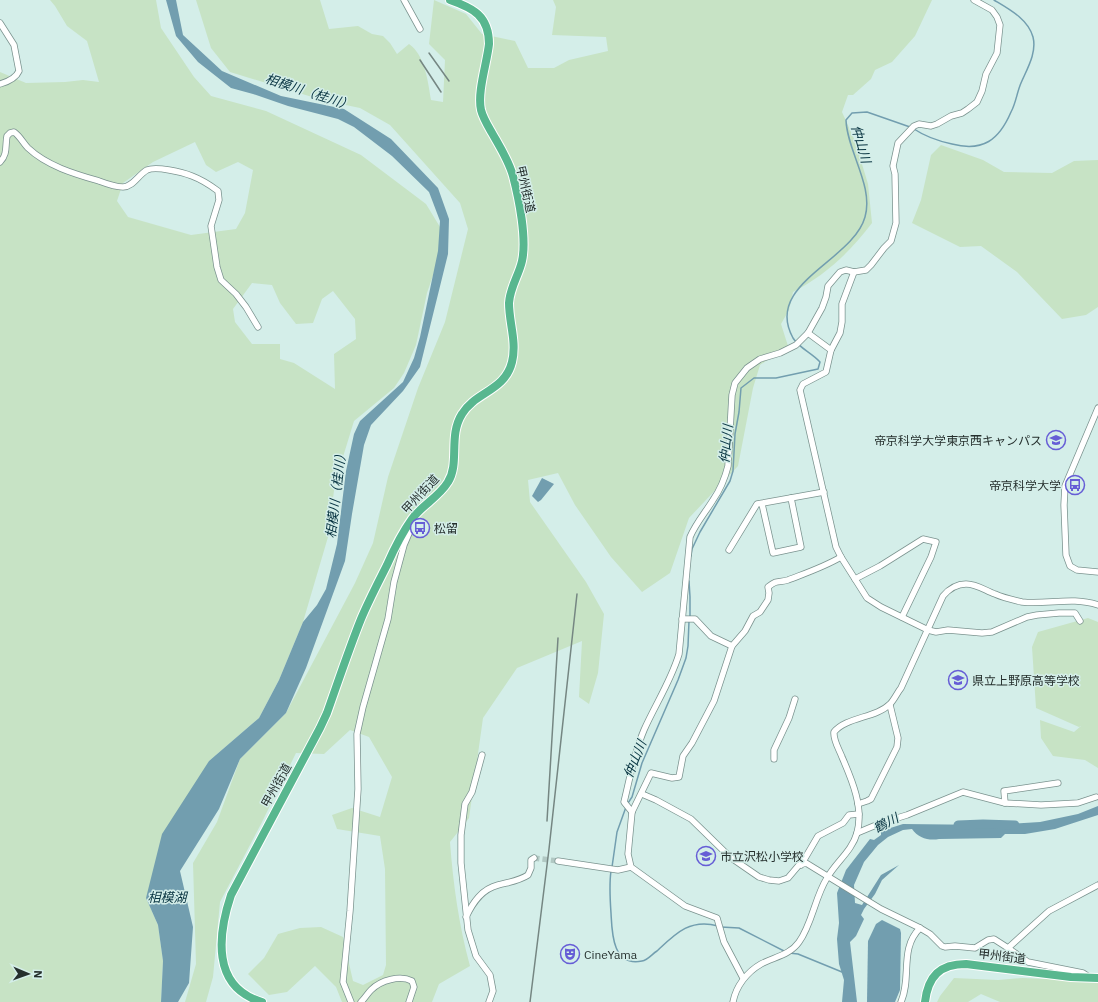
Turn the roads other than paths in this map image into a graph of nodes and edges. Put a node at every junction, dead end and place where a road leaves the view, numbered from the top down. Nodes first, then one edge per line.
1 (404, 0) edge
2 (450, 0) edge
3 (974, 0) edge
4 (0, 23) edge
5 (420, 29) dead end
6 (0, 84) edge
7 (0, 162) edge
8 (854, 272) junction
9 (258, 327) dead end
10 (808, 333) junction
11 (831, 350) junction
12 (1098, 408) edge
13 (824, 492) junction
14 (792, 498) junction
15 (762, 504) junction
16 (411, 520) junction
17 (729, 550) dead end
18 (841, 558) junction
19 (1098, 572) edge
20 (855, 579) junction
21 (1098, 605) edge
22 (902, 617) junction
23 (682, 619) junction
24 (1080, 621) dead end
25 (928, 630) junction
26 (732, 646) junction
27 (795, 699) dead end
28 (890, 705) junction
29 (482, 755) dead end
30 (774, 759) dead end
31 (1058, 783) dead end
32 (642, 794) junction
33 (1096, 797) dead end
34 (1005, 803) junction
35 (858, 804) junction
36 (632, 812) junction
37 (859, 814) junction
38 (857, 833) junction
39 (534, 858) dead end
40 (558, 861) tunnel mouth
41 (801, 864) junction
42 (631, 867) junction
43 (827, 877) junction
44 (1098, 885) edge
45 (466, 919) junction
46 (920, 928) junction
47 (1008, 948) junction
48 (743, 978) junction
49 (1094, 978) edge
50 (262, 1002) edge
51 (350, 1002) edge
52 (361, 1002) edge
53 (409, 1002) edge
54 (489, 1002) edge
55 (733, 1002) edge
56 (901, 1002) edge
57 (925, 1002) edge

1 - 5 street
2 - 16 highway, 甲州街道
3 - 8 street
4 - 6 street
7 - 9 street
8 - 10 street
8 - 11 street
10 - 11 street
10 - 23 street
11 - 13 street
12 - 19 street
13 - 14 street
13 - 18 street
14 - 15 street
14 - 15 street
15 - 17 street
16 - 50 highway, 甲州街道
16 - 51 street
18 - 20 street
18 - 26 street
20 - 22 street
20 - 22 street
21 - 25 street
22 - 25 street
23 - 26 street
23 - 36 street
24 - 25 street
25 - 28 street
26 - 32 street
27 - 30 street
28 - 35 street
28 - 35 street
29 - 45 street
31 - 34 street
32 - 36 street
32 - 41 street
33 - 34 street
34 - 38 street
35 - 37 street
36 - 42 street
37 - 38 street
37 - 41 street
38 - 43 street
39 - 45 street
40 - 42 street
41 - 43 street
42 - 48 street
43 - 46 street
43 - 48 street
44 - 47 street
45 - 54 street
46 - 47 street
46 - 56 street
47 - 49 street
48 - 55 street
49 - 57 highway, 甲州街道
52 - 53 street

